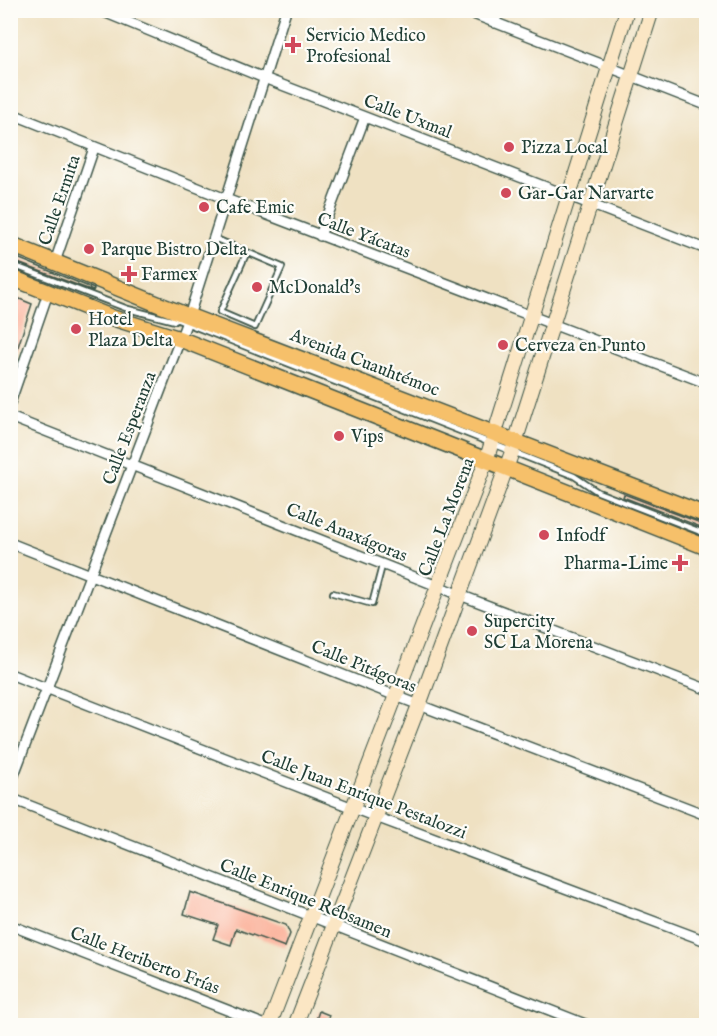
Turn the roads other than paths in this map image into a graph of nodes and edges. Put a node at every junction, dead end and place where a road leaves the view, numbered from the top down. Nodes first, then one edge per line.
1 (99, 10) edge
2 (286, 10) edge
3 (463, 10) edge
4 (498, 10) edge
5 (627, 10) edge
6 (652, 10) edge
7 (495, 23) junction
8 (609, 67) junction
9 (632, 76) junction
10 (264, 78) junction
11 (706, 105) edge
12 (10, 113) edge
13 (365, 117) junction
14 (94, 148) junction
15 (569, 196) junction
16 (226, 200) junction
17 (592, 204) junction
18 (320, 236) junction
19 (214, 238) junction
20 (10, 244) edge
21 (706, 249) edge
22 (10, 250) edge
23 (247, 252) junction
24 (55, 262) junction
25 (10, 264) edge
26 (10, 277) edge
27 (48, 293) junction
28 (531, 317) junction
29 (187, 320) junction
30 (554, 326) junction
31 (180, 339) junction
32 (706, 383) edge
33 (10, 403) edge
34 (10, 417) edge
35 (494, 439) junction
36 (514, 447) junction
37 (486, 461) junction
38 (132, 464) junction
39 (506, 469) junction
40 (574, 476) junction
41 (706, 514) edge
42 (706, 520) edge
43 (706, 534) edge
44 (10, 543) edge
45 (706, 547) edge
46 (383, 564) junction
47 (91, 573) junction
48 (439, 587) junction
49 (333, 592) dead end
50 (460, 595) junction
51 (10, 674) edge
52 (47, 688) junction
53 (706, 689) edge
54 (396, 696) junction
55 (419, 705) junction
56 (10, 785) edge
57 (10, 798) edge
58 (353, 808) junction
59 (706, 815) edge
60 (376, 817) junction
61 (312, 918) junction
62 (10, 925) edge
63 (334, 927) junction
64 (706, 941) edge
65 (268, 1026) edge
66 (295, 1026) edge
67 (590, 1026) edge

1 - 10 street, Calle Uxmal
2 - 10 street, Calle Esperanza
3 - 7 street
4 - 7 street
5 - 8 street, Calle La Morena
6 - 9 street
7 - 8 street
8 - 9 street
8 - 15 street, Calle La Morena
9 - 11 street
9 - 17 street
10 - 13 street, Calle Uxmal
10 - 16 street, Calle Esperanza
12 - 14 street, Calle Yácatas
13 - 15 street, Calle Uxmal
13 - 18 street
14 - 16 street, Calle Yácatas
14 - 24 street, Calle Ermita
15 - 17 street, Calle Uxmal
15 - 28 street, Calle La Morena
16 - 18 street, Calle Yácatas
16 - 19 street, Calle Esperanza
17 - 21 street, Calle Uxmal
17 - 30 street
18 - 28 street, Calle Yácatas
19 - 23 lane
19 - 29 street, Calle Esperanza
20 - 24 main road, Avenida Cuauhtémoc
22 - 29 lane, Avenida Cuauhtémoc
23 - 23 lane
24 - 29 main road, Avenida Cuauhtémoc
25 - 29 lane, Avenida Cuauhtémoc
26 - 27 main road
27 - 31 main road
27 - 33 street
28 - 30 street, Calle Yácatas
28 - 35 street, Calle La Morena
29 - 31 street, Calle Esperanza
29 - 35 main road, Avenida Cuauhtémoc
30 - 32 street, Calle Yácatas
30 - 36 street
31 - 37 main road
31 - 38 street, Calle Esperanza
34 - 38 street, Calle Anaxágoras
35 - 36 main road, Avenida Cuauhtémoc
35 - 37 street, Calle La Morena
36 - 39 street
36 - 40 lane, Avenida Cuauhtémoc
36 - 41 main road, Avenida Cuauhtémoc
37 - 39 main road
37 - 48 street, Calle La Morena
38 - 46 street, Calle Anaxágoras
38 - 47 street, Calle Esperanza
39 - 45 main road
39 - 50 street
40 - 42 lane, Avenida Cuauhtémoc
40 - 43 lane, Avenida Cuauhtémoc
44 - 47 street, Calle Pitágoras
46 - 48 street, Calle Anaxágoras
46 - 49 lane
47 - 52 street, Calle Esperanza
47 - 54 street, Calle Pitágoras
48 - 50 street, Calle Anaxágoras
48 - 54 street, Calle La Morena
50 - 53 street, Calle Anaxágoras
50 - 55 street
51 - 52 street, Calle Juan Enrique Pestalozzi
52 - 56 street, Calle Esperanza
52 - 58 street, Calle Juan Enrique Pestalozzi
54 - 55 street, Calle Pitágoras
54 - 58 street, Calle La Morena
55 - 59 street, Calle Pitágoras
55 - 60 street
57 - 61 street, Calle Enrique Rébsamen
58 - 60 street, Calle Juan Enrique Pestalozzi
58 - 61 street, Calle La Morena
60 - 63 street
60 - 64 street, Calle Juan Enrique Pestalozzi
61 - 63 street, Calle Enrique Rébsamen
61 - 65 street, Calle La Morena
62 - 65 street, Calle Heriberto Frías
63 - 66 street
63 - 67 street, Calle Enrique Rébsamen

